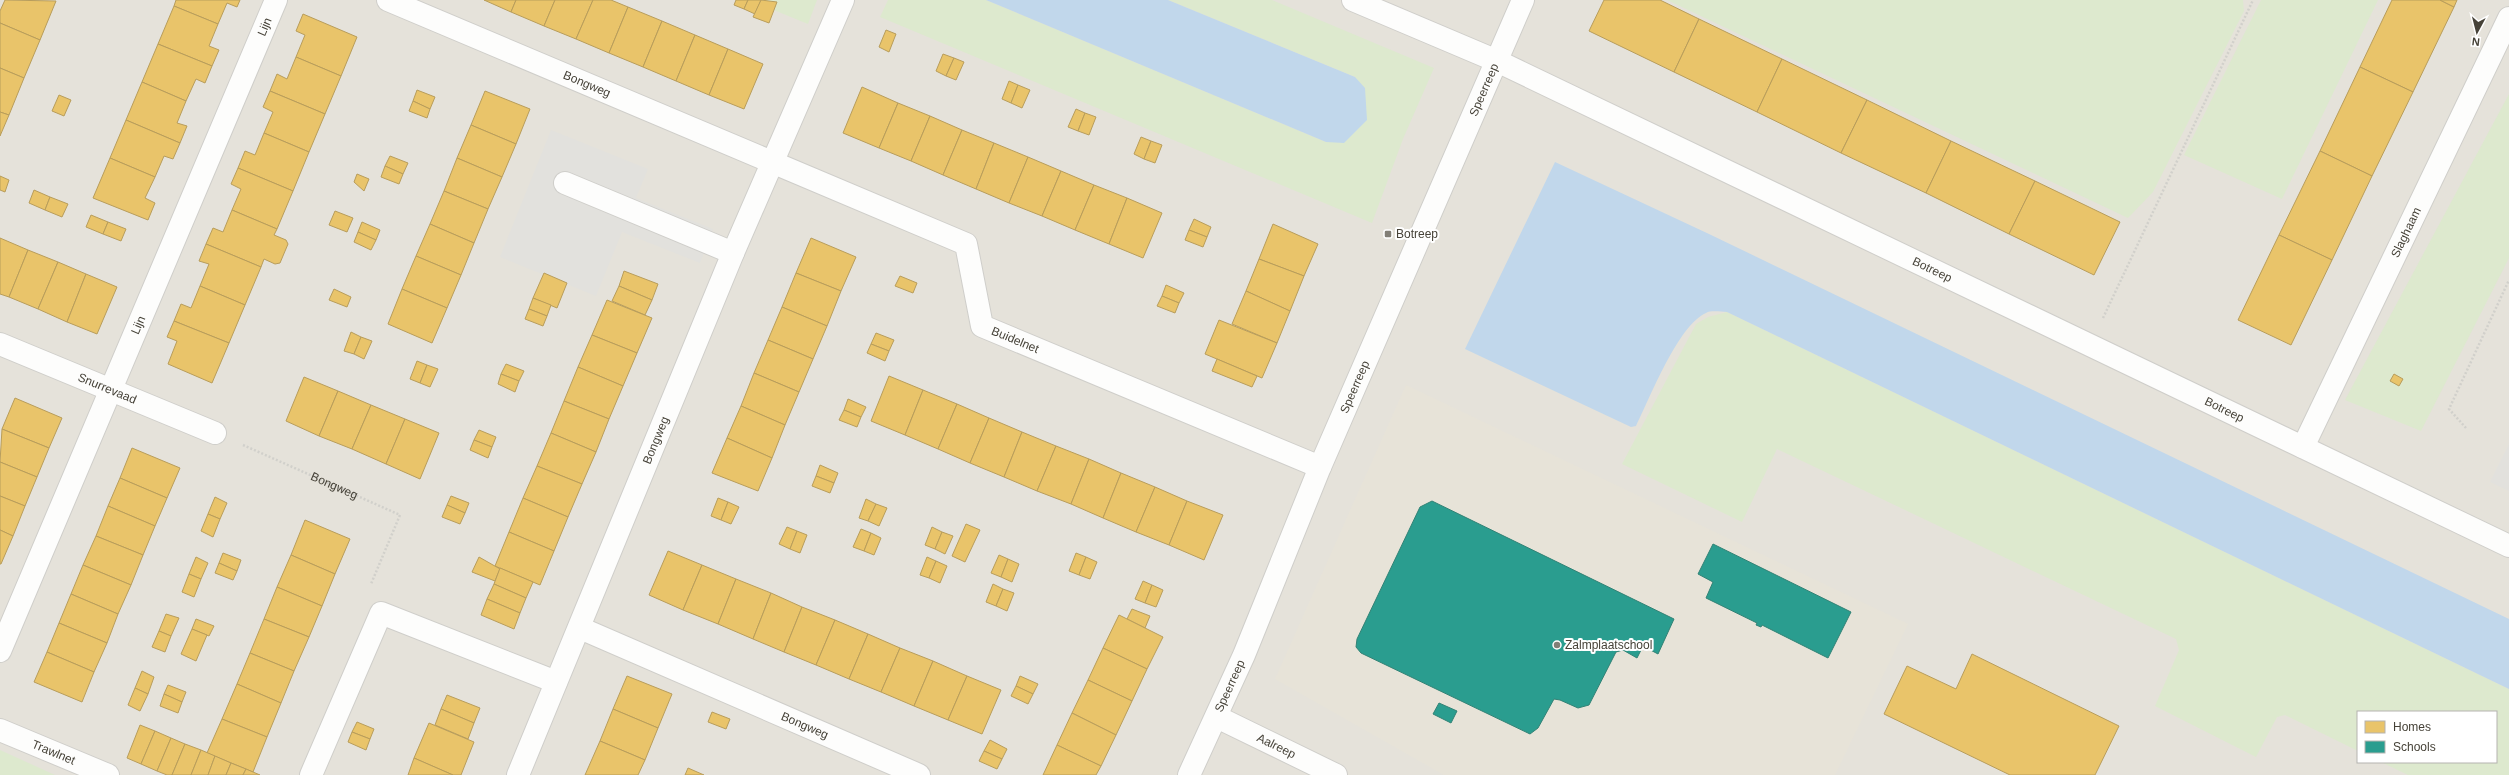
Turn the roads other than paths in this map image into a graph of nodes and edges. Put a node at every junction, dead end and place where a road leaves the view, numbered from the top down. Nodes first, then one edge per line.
1 (276, 0) edge
2 (842, 0) edge
3 (1353, 0) edge
4 (1523, 0) edge
5 (394, 3) edge
6 (2507, 27) edge
7 (1497, 61) junction
8 (772, 164) junction
9 (566, 183) dead end
10 (733, 253) junction
11 (0, 344) edge
12 (111, 390) junction
13 (214, 433) road end
14 (2303, 447) junction
15 (1320, 467) junction
16 (2509, 546) edge
17 (580, 628) junction
18 (0, 650) edge
19 (556, 682) junction
20 (1217, 717) junction
21 (0, 730) edge
22 (108, 775) edge
23 (311, 775) edge
24 (518, 775) edge
25 (919, 775) edge
26 (1189, 775) edge
27 (1336, 775) edge

1 - 12 street, Lijn
2 - 8 street, Bongweg
3 - 7 street, Botreep
4 - 7 street, Speerreep
5 - 8 street, Bongweg
6 - 14 street, Slaghaam
7 - 14 street, Botreep
7 - 15 street, Speerreep
8 - 10 street, Bongweg
8 - 15 street, Buidelnet
9 - 10 street
10 - 17 street, Bongweg
11 - 12 street, Snurrevaad
12 - 13 street, Snurrevaad
12 - 18 street, Lijn
14 - 16 street, Botreep
15 - 20 street, Speerreep
17 - 19 street, Bongweg
17 - 25 street, Bongweg
19 - 23 street
19 - 24 street, Bongweg
20 - 26 street, Speerreep
20 - 27 street, Aalreep
21 - 22 street, Trawlnet

